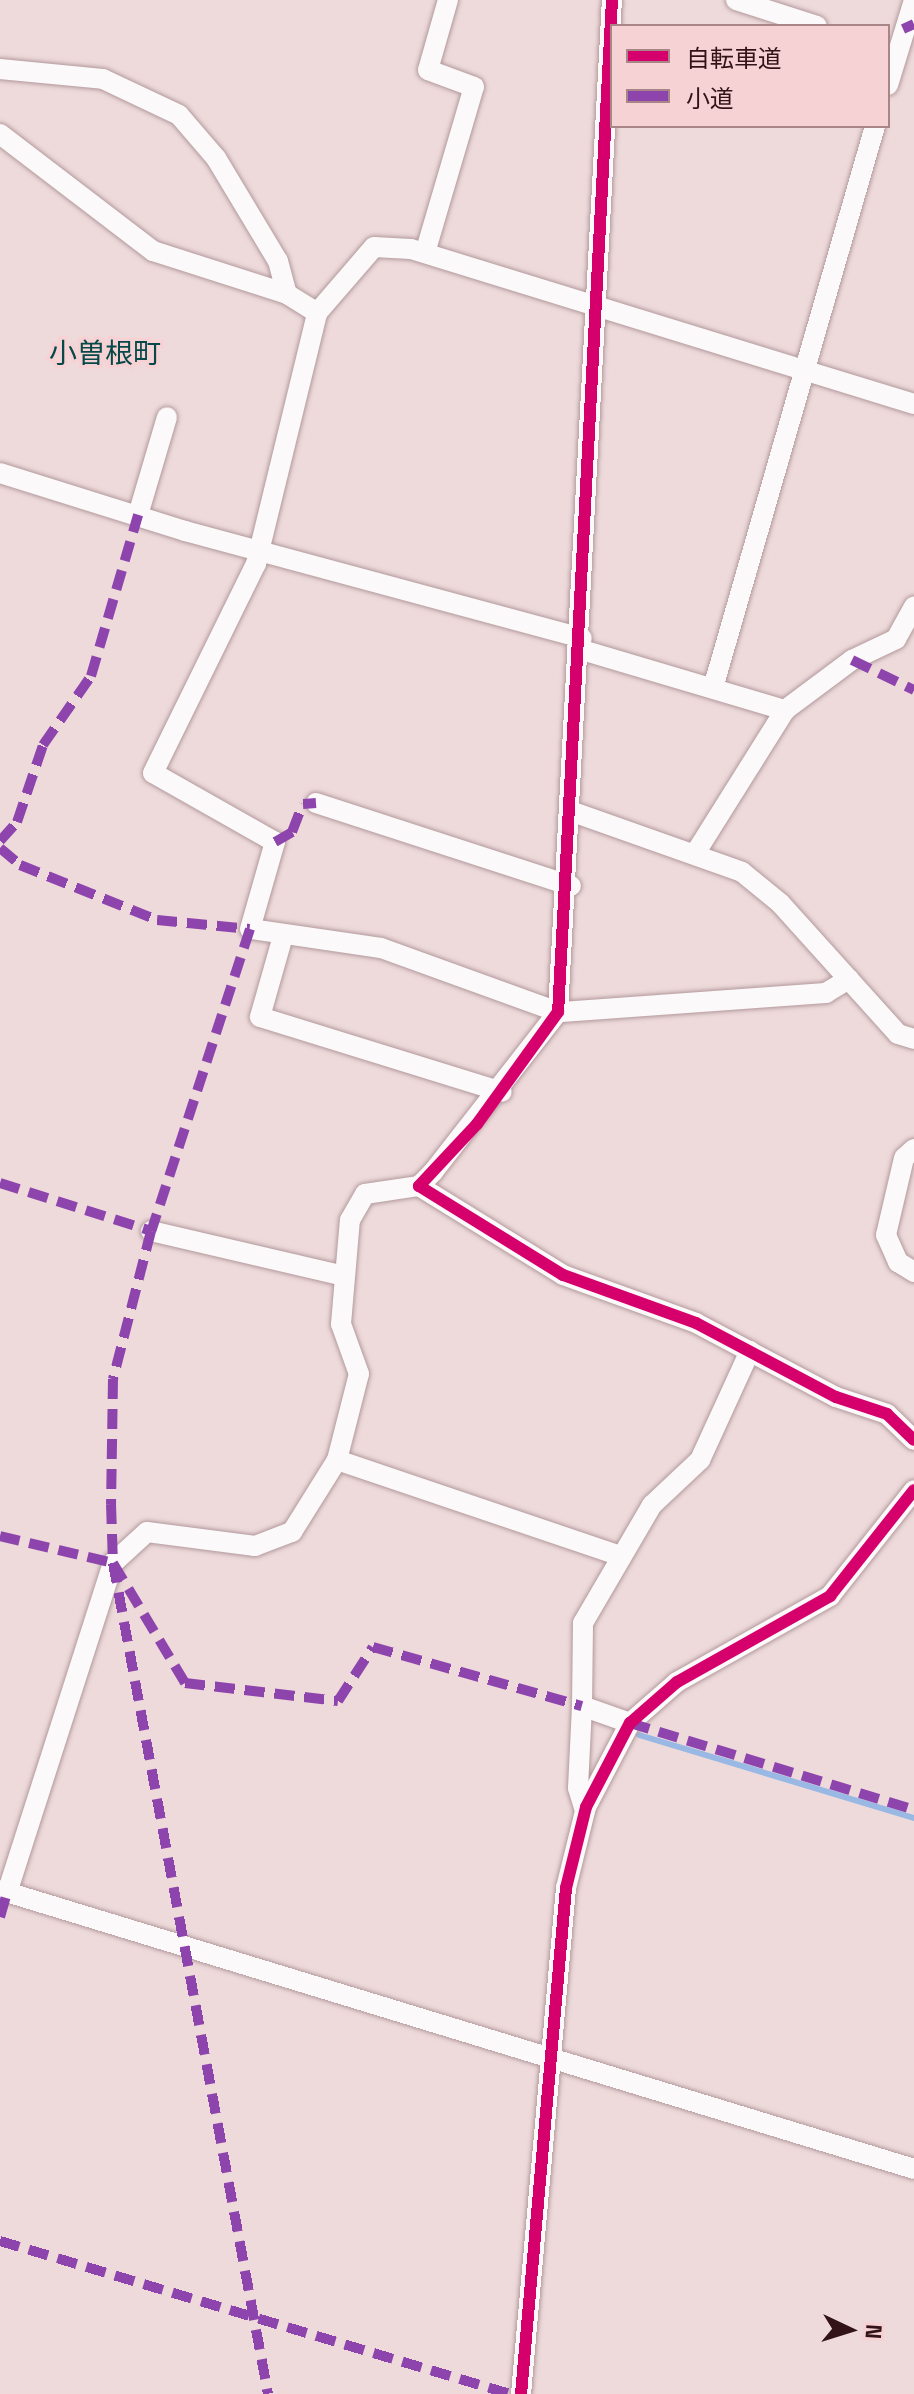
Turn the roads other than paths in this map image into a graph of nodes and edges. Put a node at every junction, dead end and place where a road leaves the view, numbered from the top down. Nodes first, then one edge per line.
1 (448, 0) edge
2 (612, 0) edge
3 (736, 0) edge
4 (914, 0) edge
5 (611, 24) edge
6 (811, 24) edge
7 (610, 38) edge
8 (893, 50) edge
9 (0, 69) edge
10 (914, 70) edge
11 (890, 71) edge
12 (874, 128) edge
13 (0, 134) edge
14 (425, 253) junction
15 (287, 294) junction
16 (596, 308) junction
17 (317, 313) junction
18 (801, 370) junction
19 (914, 404) edge
20 (167, 417) dead end
21 (0, 473) edge
22 (138, 515) junction
23 (260, 549) junction
24 (914, 607) edge
25 (582, 644) junction
26 (713, 688) junction
27 (785, 710) junction
28 (316, 803) dead end
29 (573, 812) junction
30 (696, 852) junction
31 (571, 886) junction
32 (283, 936) junction
33 (849, 979) junction
34 (558, 1012) junction
35 (914, 1039) edge
36 (502, 1092) junction
37 (909, 1153) edge
38 (419, 1186) junction
39 (151, 1231) dead end
40 (914, 1272) edge
41 (340, 1275) junction
42 (750, 1351) junction
43 (914, 1440) edge
44 (337, 1460) junction
45 (914, 1490) edge
46 (621, 1556) junction
47 (582, 1706) junction
48 (630, 1723) junction
49 (585, 1811) junction
50 (4, 1892) edge
51 (553, 2055) junction
52 (914, 2169) edge
53 (521, 2394) edge

1 - 14 street
2 - 5 street
3 - 6 street
4 - 8 street
7 - 16 street
8 - 10 street
8 - 11 street
9 - 15 street
12 - 18 street
13 - 15 street
14 - 16 street
14 - 17 street
15 - 17 street
16 - 18 street
16 - 25 street
17 - 23 street
18 - 19 street
18 - 26 street
20 - 22 street
21 - 22 street
22 - 23 street
23 - 25 street
23 - 32 street
24 - 27 street
25 - 26 street
25 - 29 street
26 - 27 street
27 - 30 street
28 - 31 street
29 - 30 street
29 - 31 street
30 - 33 street
31 - 34 street
32 - 34 street
32 - 36 street
33 - 34 street
33 - 35 street
34 - 36 street
36 - 38 street
37 - 40 street
38 - 41 street
38 - 42 street
39 - 41 street
41 - 44 street
42 - 43 street
42 - 46 street
44 - 46 street
44 - 50 street
45 - 48 street
46 - 47 street
47 - 48 street
47 - 49 street
48 - 49 street
49 - 51 street
50 - 51 street
51 - 52 street
51 - 53 street

